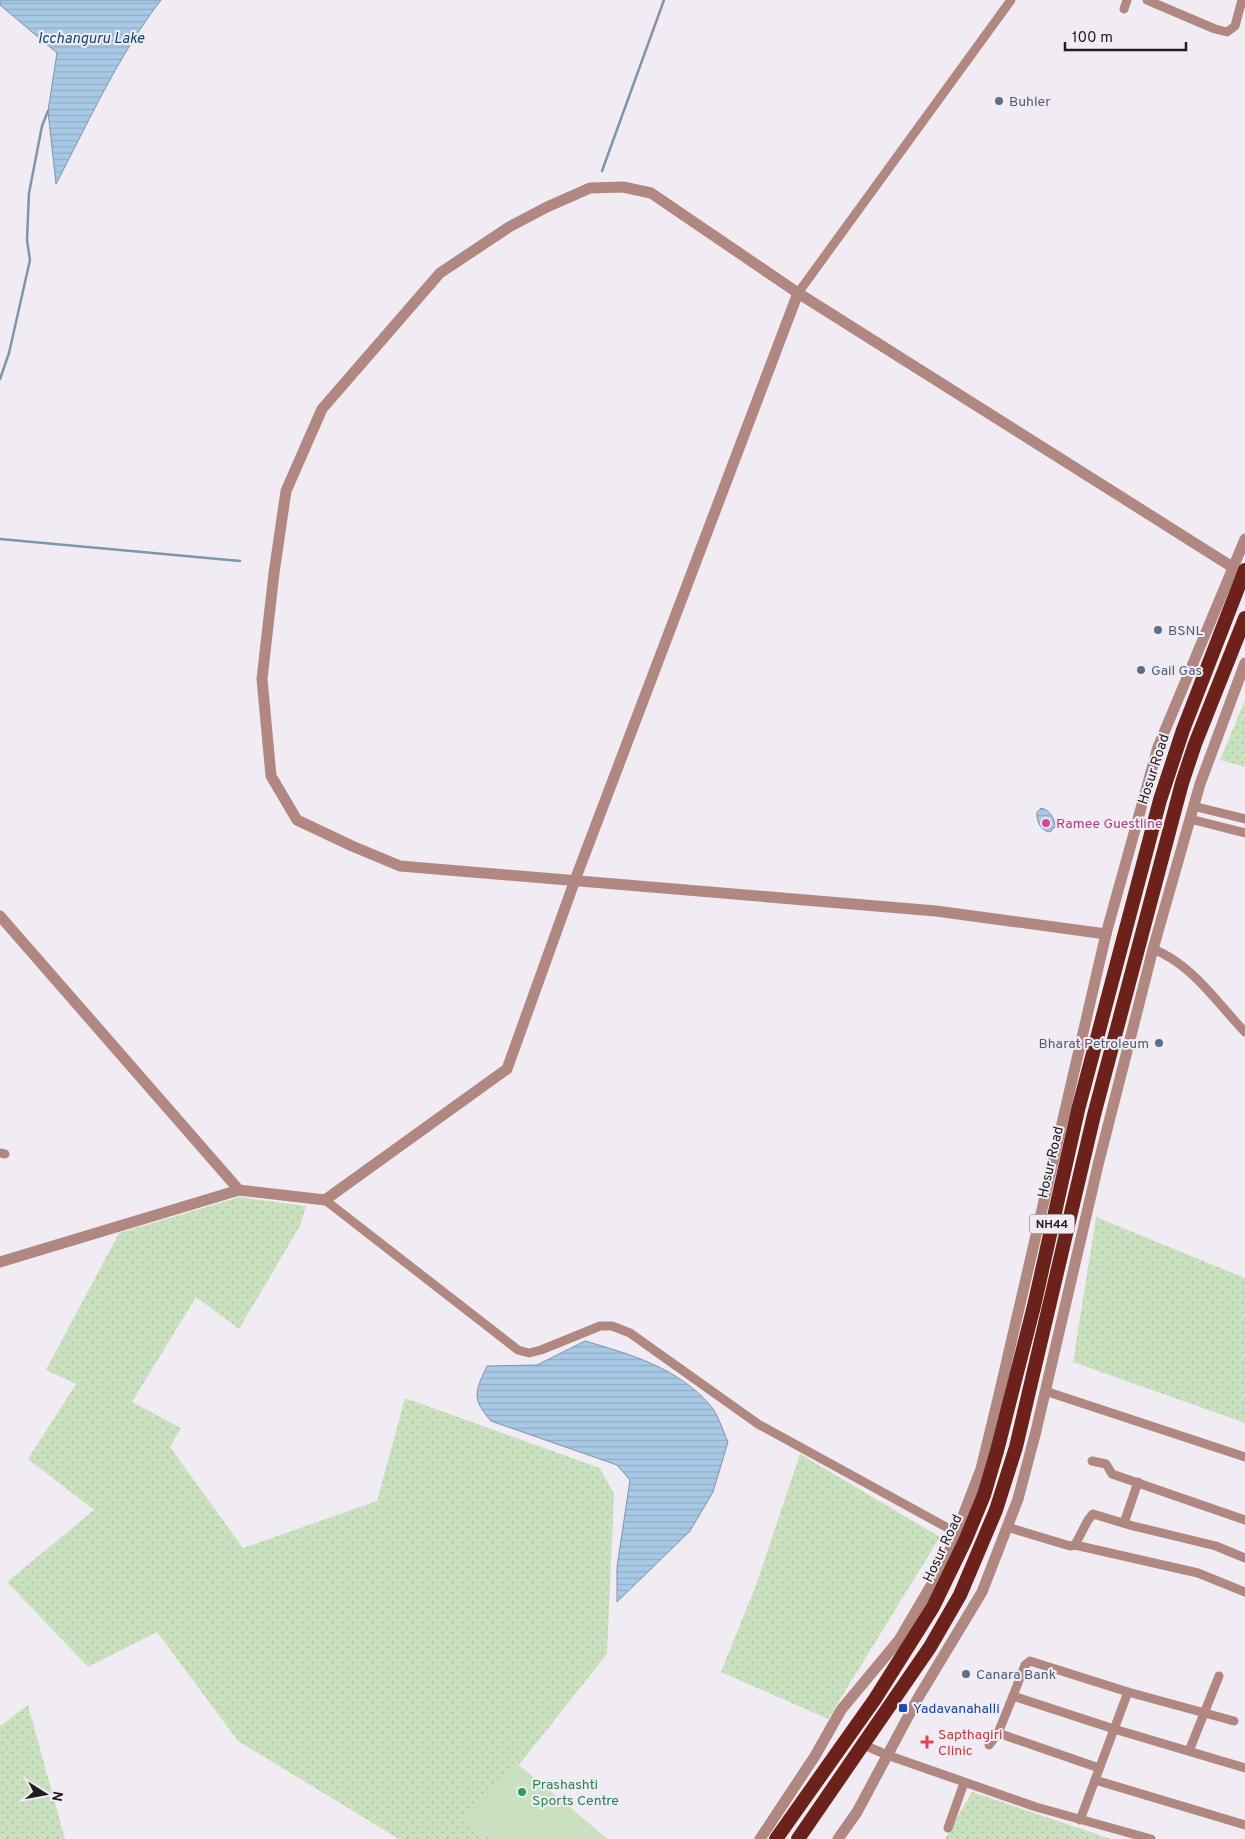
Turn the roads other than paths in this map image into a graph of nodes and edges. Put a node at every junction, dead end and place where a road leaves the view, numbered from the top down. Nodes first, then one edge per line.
1 (1011, 0) edge
2 (1127, 0) edge
3 (1147, 0) edge
4 (1242, 0) edge
5 (1124, 9) dead end
6 (798, 293) junction
7 (1245, 539) edge
8 (1242, 572) edge
9 (1245, 618) edge
10 (1245, 663) edge
11 (1193, 806) junction
12 (1190, 819) junction
13 (1245, 819) edge
14 (1245, 833) edge
15 (575, 880) junction
16 (0, 916) edge
17 (1106, 934) junction
18 (1153, 949) junction
19 (1245, 1032) edge
20 (239, 1190) junction
21 (325, 1200) junction
22 (0, 1262) edge
23 (1045, 1391) junction
24 (998, 1422) junction
25 (1245, 1457) edge
26 (1092, 1461) dead end
27 (1138, 1482) junction
28 (1245, 1520) edge
29 (1124, 1523) junction
30 (1007, 1527) junction
31 (957, 1533) junction
32 (1076, 1545) junction
33 (1245, 1558) edge
34 (1245, 1592) edge
35 (1219, 1676) dead end
36 (1128, 1692) junction
37 (1013, 1696) junction
38 (1203, 1713) junction
39 (1234, 1721) dead end
40 (1114, 1729) junction
41 (998, 1733) junction
42 (864, 1745) junction
43 (989, 1745) dead end
44 (1189, 1751) junction
45 (887, 1755) junction
46 (1099, 1768) junction
47 (1245, 1768) edge
48 (1095, 1780) junction
49 (964, 1782) junction
50 (1080, 1820) junction
51 (1245, 1825) edge
52 (948, 1828) dead end
53 (760, 1839) edge
54 (776, 1839) edge
55 (798, 1839) edge
56 (838, 1839) edge
57 (1151, 1839) edge

1 - 6 street
2 - 5 street
3 - 4 street
6 - 8 street
6 - 15 street
6 - 15 street
7 - 8 street
8 - 17 street
8 - 24 highway, Hosur Road / NH44
9 - 42 highway, NH44
10 - 11 street
11 - 12 street
11 - 13 street
12 - 14 street
12 - 18 street
15 - 17 street
15 - 21 street
16 - 20 street
17 - 24 street
18 - 19 street
18 - 23 street
20 - 21 street
20 - 22 street
21 - 31 street
23 - 25 street
23 - 30 street
24 - 31 street
24 - 54 highway, Hosur Road / NH44
26 - 27 street
27 - 28 street
27 - 29 street
29 - 32 street
29 - 33 street
30 - 32 street
30 - 45 street
31 - 53 street
32 - 34 street
35 - 38 street
36 - 37 street
36 - 38 street
36 - 40 street
37 - 40 street
37 - 41 street
38 - 39 street
38 - 44 street
40 - 44 street
40 - 46 street
41 - 43 street
41 - 46 street
42 - 45 street
42 - 55 highway, NH44
44 - 47 street
45 - 49 street
45 - 56 street
46 - 48 street
48 - 50 street
48 - 51 street
49 - 50 street
49 - 52 street
50 - 57 street

